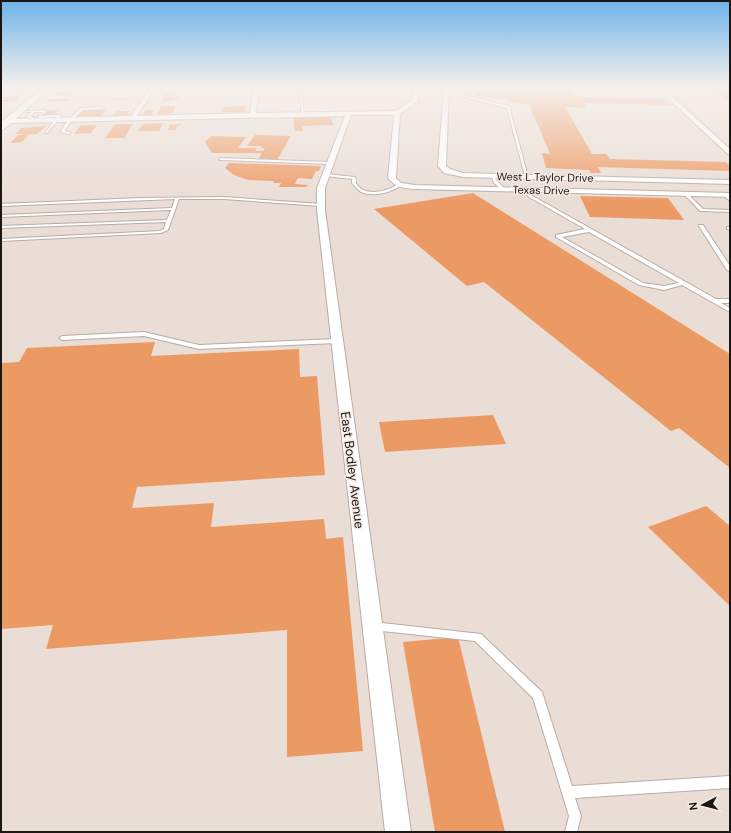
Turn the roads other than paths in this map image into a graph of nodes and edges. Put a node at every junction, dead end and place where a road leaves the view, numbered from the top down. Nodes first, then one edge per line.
1 (51, 126) edge
2 (66, 126) edge
3 (344, 126) edge
4 (396, 126) edge
5 (444, 126) edge
6 (513, 126) edge
7 (701, 126) edge
8 (46, 132) dead end
9 (69, 133) dead end
10 (730, 153) edge
11 (220, 159) dead end
12 (328, 169) junction
13 (492, 175) junction
14 (526, 176) junction
15 (730, 182) edge
16 (399, 185) junction
17 (504, 190) junction
18 (524, 190) junction
19 (686, 194) junction
20 (728, 197) edge
21 (177, 199) junction
22 (321, 204) junction
23 (1, 205) edge
24 (173, 209) junction
25 (730, 211) edge
26 (79, 213) junction
27 (1, 216) edge
28 (169, 221) junction
29 (71, 225) junction
30 (701, 226) dead end
31 (1, 227) edge
32 (590, 230) junction
33 (63, 237) junction
34 (1, 240) edge
35 (730, 270) edge
36 (684, 283) junction
37 (714, 301) junction
38 (730, 301) edge
39 (730, 310) edge
40 (62, 338) dead end
41 (337, 341) junction
42 (372, 626) junction
43 (730, 782) edge
44 (568, 792) junction
45 (398, 832) edge
46 (572, 832) edge

1 - 8 lane
2 - 9 lane
3 - 12 street, East Bodley Avenue
4 - 16 street
5 - 13 street, West L Taylor Drive
6 - 14 lane
7 - 10 street
11 - 12 lane
12 - 16 lane
12 - 22 street, East Bodley Avenue
13 - 14 street, West L Taylor Drive
13 - 17 lane
14 - 15 street, West L Taylor Drive
16 - 17 street, Texas Drive
17 - 18 street, Texas Drive
18 - 19 street, Texas Drive
18 - 32 lane
19 - 20 street, Texas Drive
19 - 25 lane
21 - 22 lane
21 - 23 lane
21 - 24 lane
22 - 41 street, East Bodley Avenue
24 - 26 lane
24 - 28 lane
26 - 27 lane
26 - 29 lane
28 - 29 lane
28 - 33 lane
29 - 31 lane
29 - 33 lane
30 - 35 lane
32 - 36 lane
32 - 36 lane
33 - 34 lane
36 - 37 lane
37 - 38 lane
37 - 39 lane
40 - 41 lane
41 - 42 street, East Bodley Avenue
42 - 44 lane
42 - 45 street, East Bodley Avenue
43 - 44 lane
44 - 46 lane

